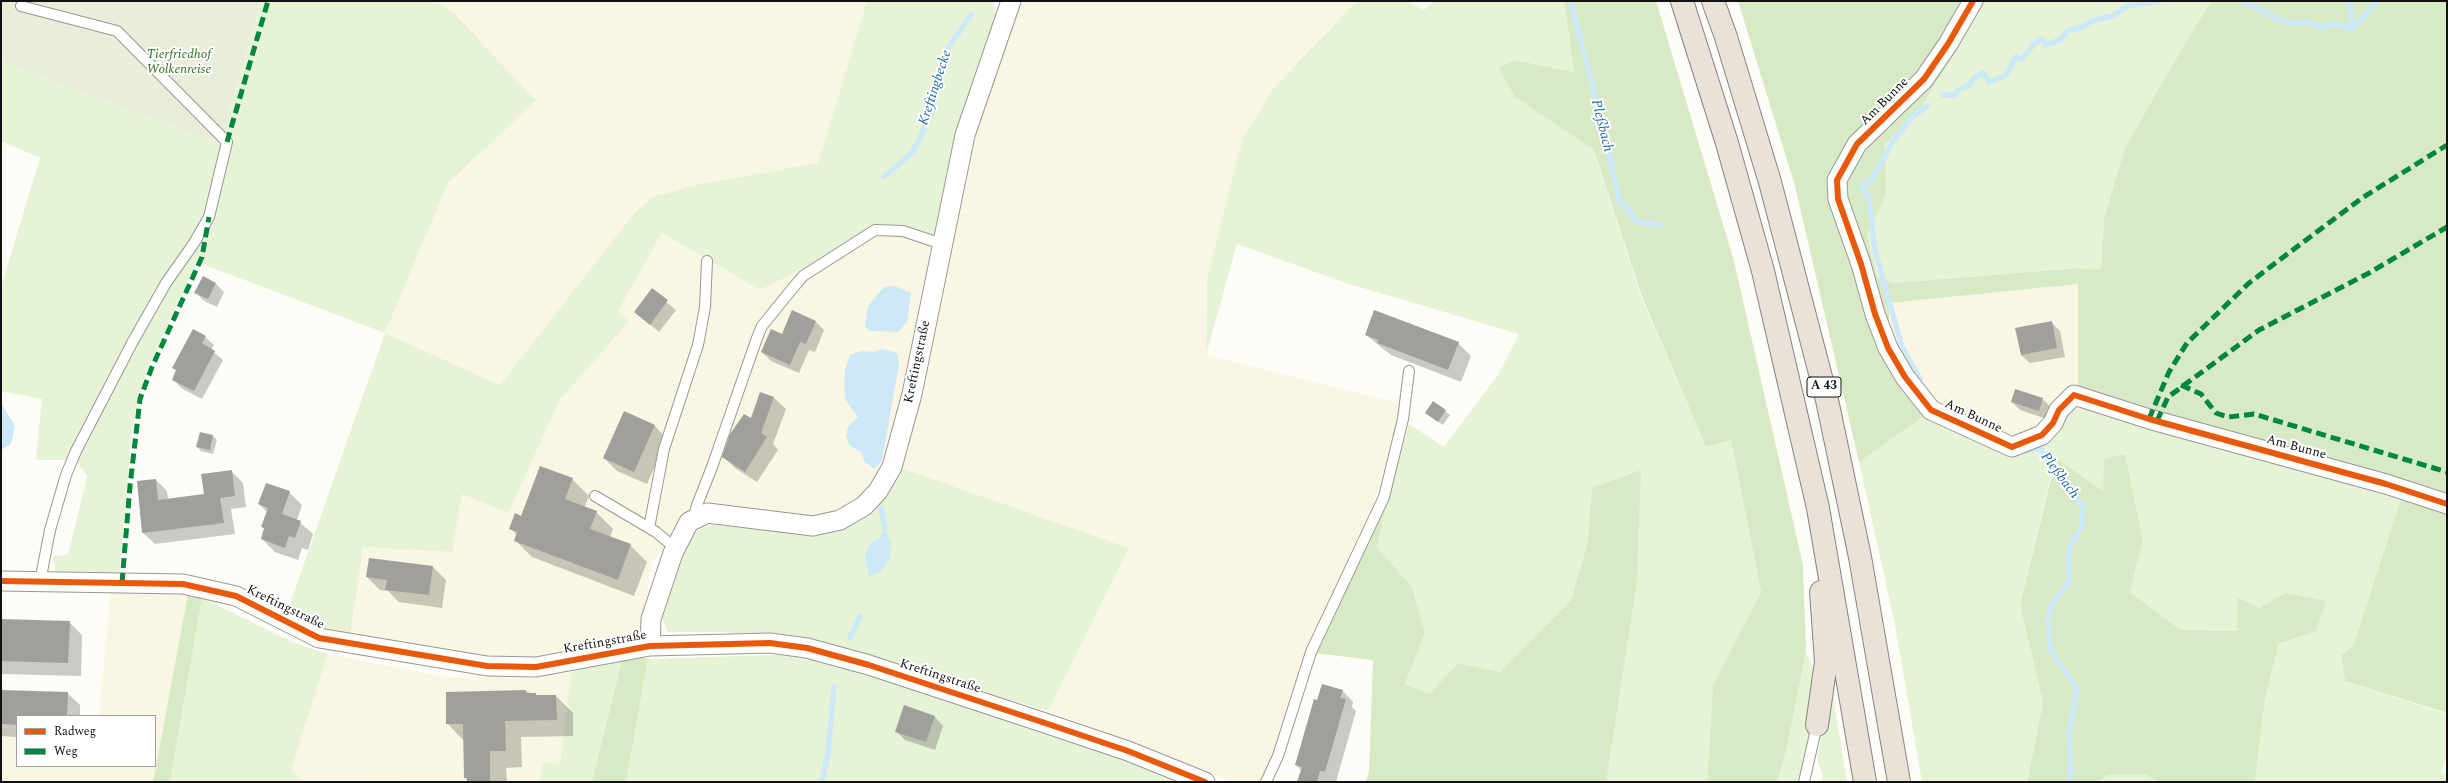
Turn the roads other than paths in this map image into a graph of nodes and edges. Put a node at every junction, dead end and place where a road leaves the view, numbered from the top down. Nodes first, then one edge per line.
1 (1011, 1) edge
2 (1682, 1) edge
3 (1713, 1) edge
4 (1973, 1) edge
5 (21, 6) dead end
6 (942, 244) junction
7 (707, 261) dead end
8 (1410, 371) dead end
9 (595, 496) dead end
10 (2447, 504) edge
11 (1818, 508) junction
12 (694, 520) junction
13 (649, 528) junction
14 (675, 548) junction
15 (1, 581) edge
16 (40, 582) junction
17 (650, 646) junction
18 (1817, 725) joint
19 (1205, 782) edge
20 (1266, 782) edge
21 (1804, 782) edge
22 (1866, 782) edge
23 (1899, 782) edge

1 - 6 street, Kreftingstraße
2 - 11 highway, A 43
3 - 23 highway, A 43
4 - 10 street, Am Bunne
5 - 16 lane
6 - 12 lane
6 - 12 street, Kreftingstraße
7 - 13 lane
8 - 20 lane
9 - 13 lane
11 - 18 highway
11 - 22 highway, A 43
12 - 14 street, Kreftingstraße
13 - 14 lane
14 - 17 street, Kreftingstraße
15 - 16 street, Kreftingstraße
16 - 17 street, Kreftingstraße
17 - 19 street, Kreftingstraße
18 - 21 lane

